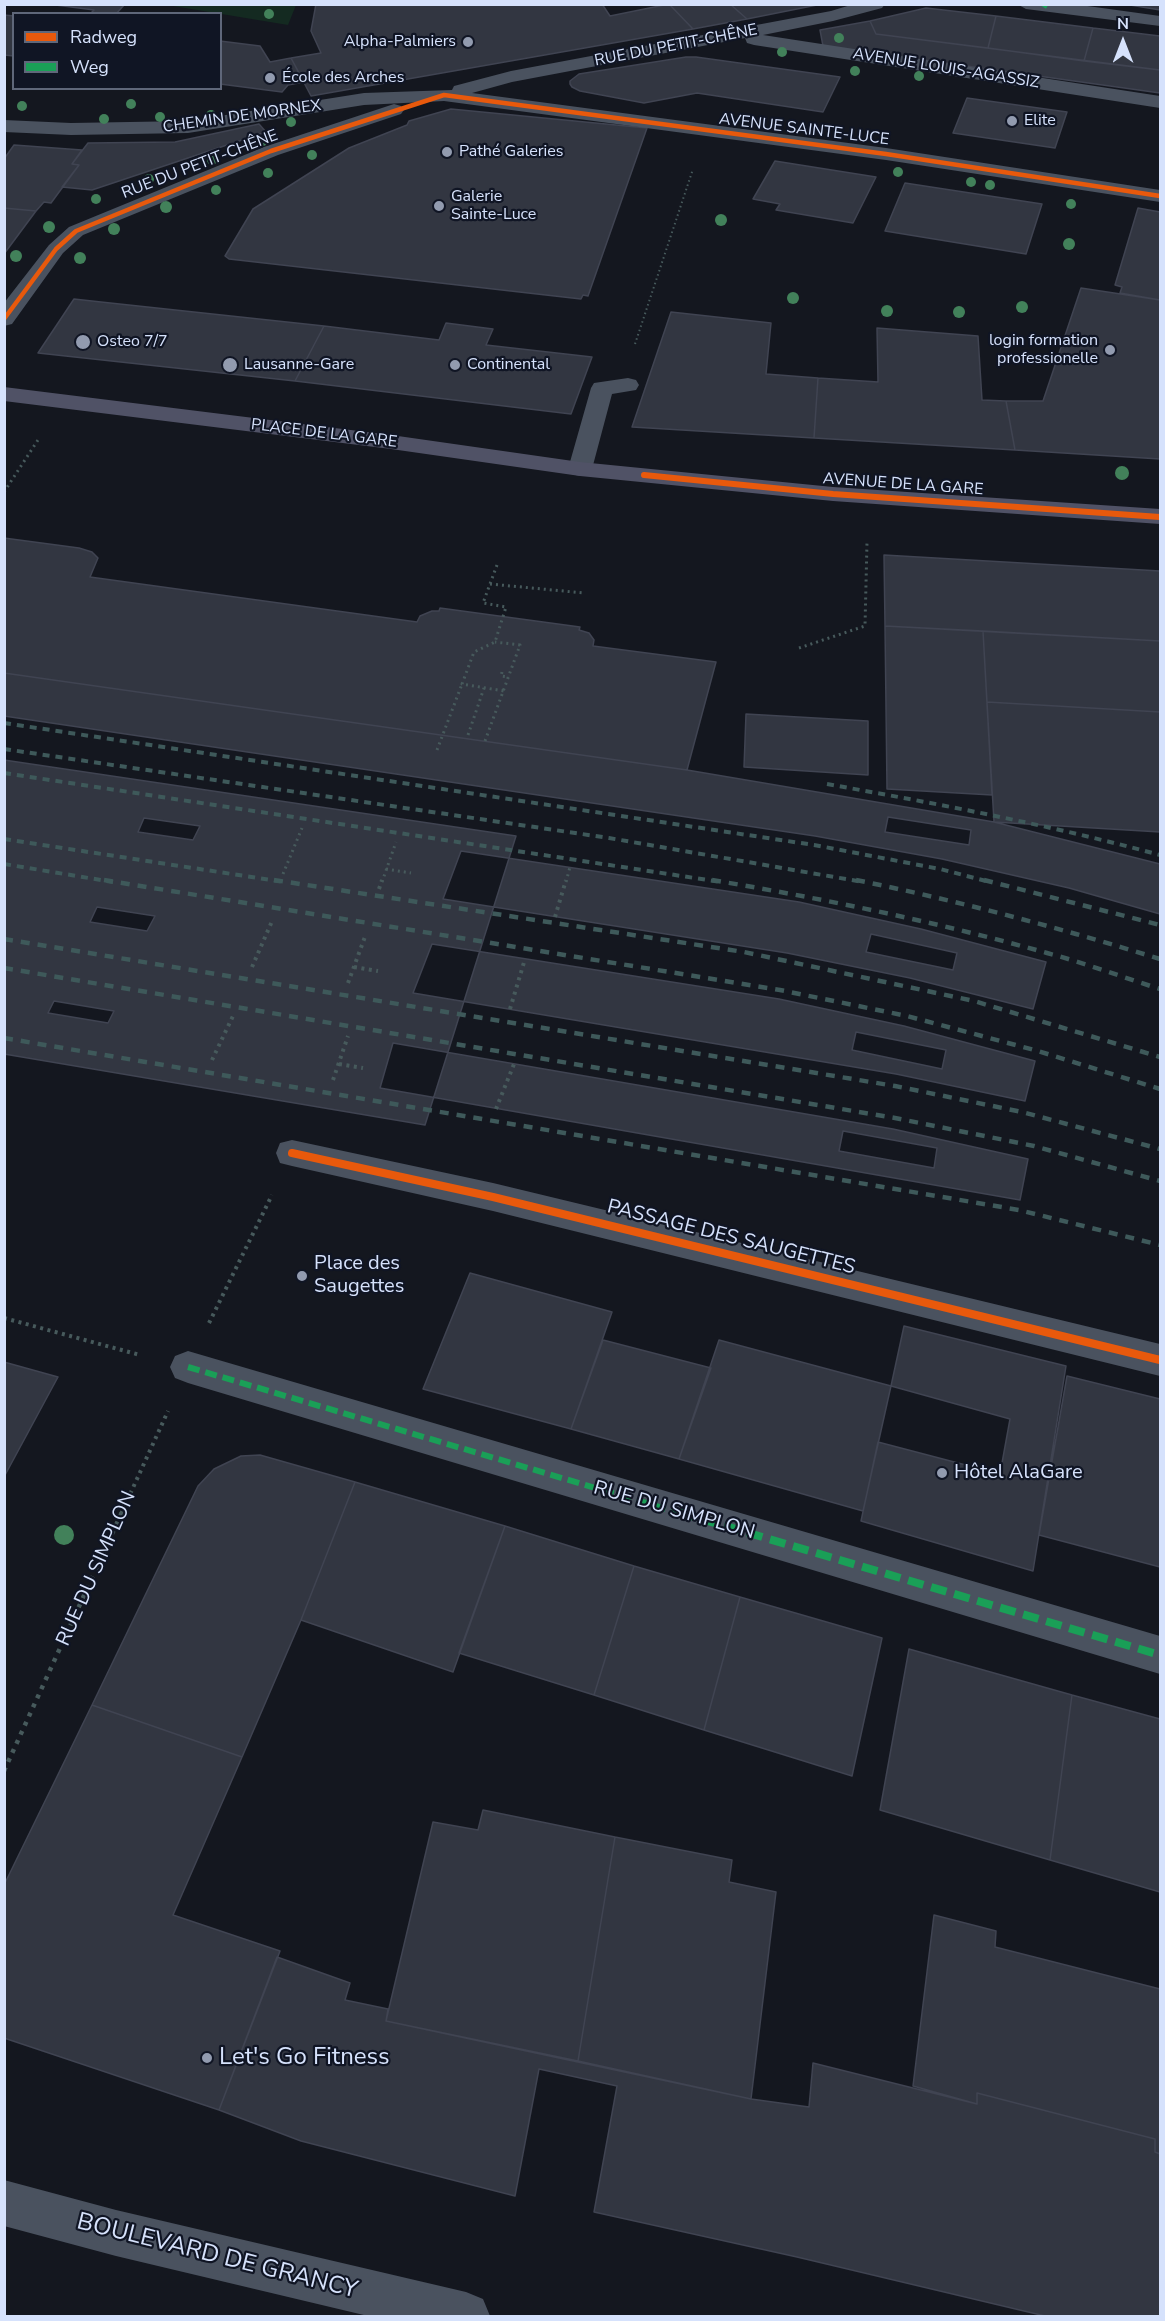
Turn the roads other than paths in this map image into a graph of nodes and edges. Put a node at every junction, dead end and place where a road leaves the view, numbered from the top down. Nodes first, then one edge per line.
1 (876, 4) edge
2 (1026, 4) edge
3 (1044, 6) edge
4 (1161, 21) edge
5 (732, 36) junction
6 (444, 95) junction
7 (1161, 102) edge
8 (13, 127) edge
9 (1161, 196) edge
10 (4, 319) edge
11 (628, 385) dead end
12 (4, 394) edge
13 (580, 469) junction
14 (644, 475) joint
15 (1161, 517) edge
16 (292, 1154) road end
17 (1161, 1360) edge
18 (188, 1367) road end
19 (1161, 1655) edge
20 (4, 2203) edge
21 (466, 2316) edge

1 - 5 street, RUE DU PETIT-CHÊNE
2 - 3 street
3 - 4 street
5 - 6 street, RUE DU PETIT-CHÊNE
5 - 7 street, AVENUE LOUIS-AGASSIZ
6 - 8 street, CHEMIN DE MORNEX
6 - 9 street, AVENUE SAINTE-LUCE
6 - 10 street, RUE DU PETIT-CHÊNE
11 - 13 street
12 - 13 main road, PLACE DE LA GARE
13 - 14 main road, PLACE DE LA GARE
14 - 15 main road, AVENUE DE LA GARE
16 - 17 street, PASSAGE DES SAUGETTES
18 - 19 street, RUE DU SIMPLON
20 - 21 street, BOULEVARD DE GRANCY

